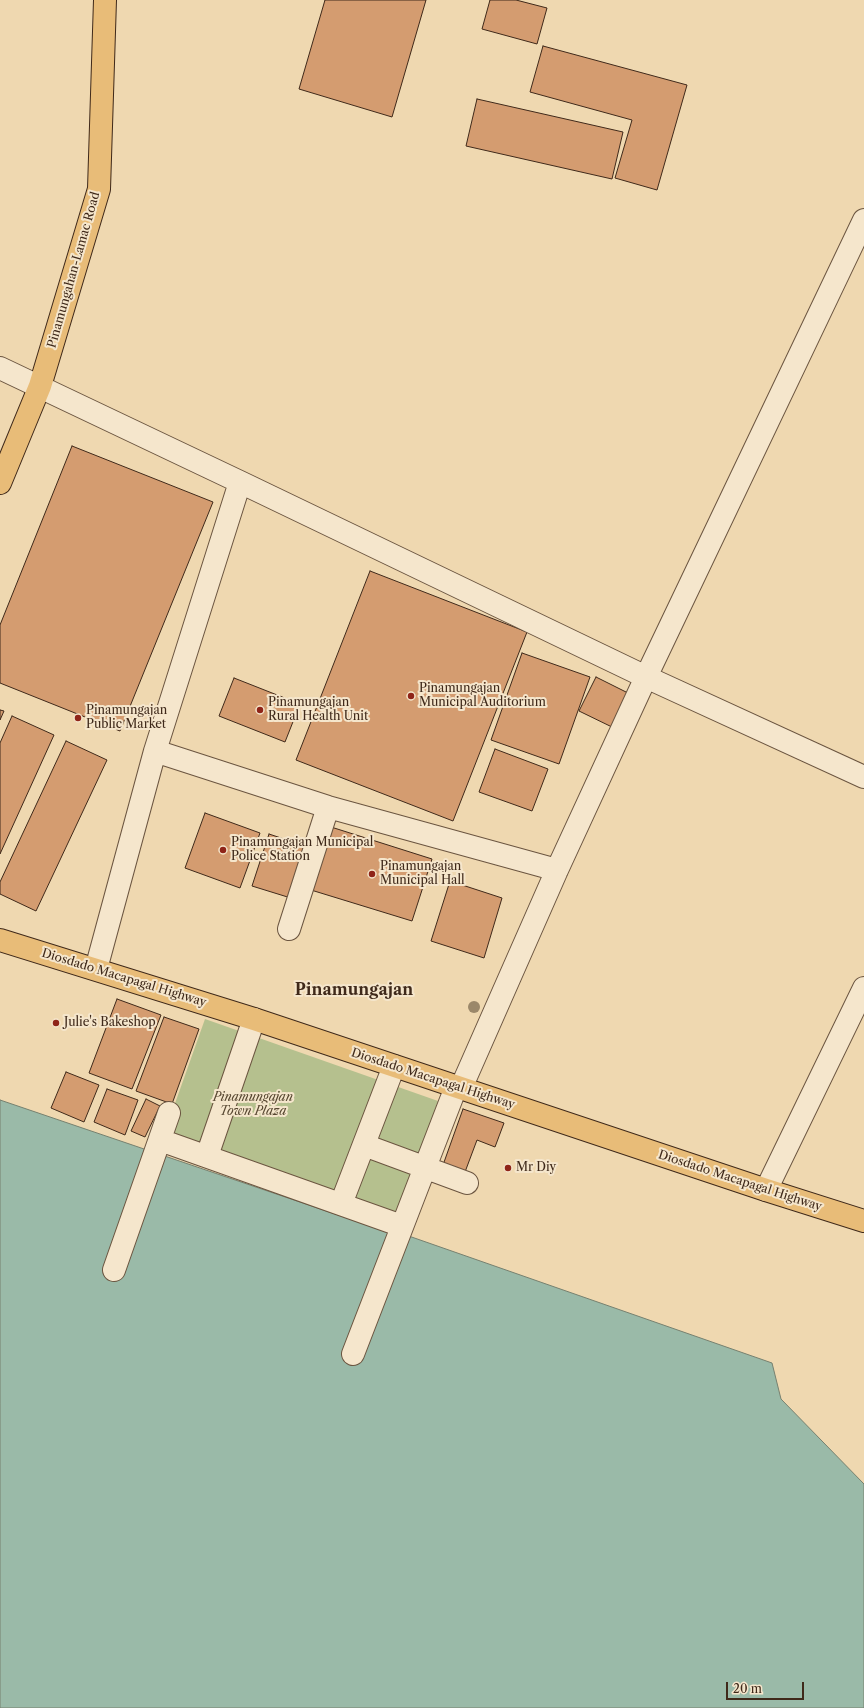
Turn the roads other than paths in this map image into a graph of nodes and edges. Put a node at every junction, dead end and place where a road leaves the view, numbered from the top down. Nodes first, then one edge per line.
1 (105, 0) edge
2 (864, 220) edge
3 (0, 368) edge
4 (40, 386) junction
5 (240, 482) junction
6 (0, 483) edge
7 (646, 677) junction
8 (155, 751) junction
9 (864, 777) edge
10 (328, 807) junction
11 (557, 870) junction
12 (289, 929) dead end
13 (0, 940) edge
14 (96, 969) junction
15 (864, 988) edge
16 (254, 1019) junction
17 (394, 1066) junction
18 (458, 1088) junction
19 (170, 1113) dead end
20 (160, 1140) junction
21 (364, 1146) junction
22 (206, 1156) junction
23 (425, 1166) junction
24 (467, 1183) dead end
25 (766, 1190) junction
26 (341, 1204) junction
27 (864, 1221) edge
28 (402, 1226) junction
29 (114, 1270) dead end
30 (353, 1354) dead end

1 - 4 main road, Pinamungahan-Lamac Road
2 - 7 street
3 - 4 street
4 - 5 street
4 - 6 main road, Pinamungahan-Lamac Road
5 - 7 street
5 - 8 street
7 - 9 street
7 - 11 street
8 - 10 street
8 - 14 street
10 - 11 street
10 - 12 street
11 - 18 street
13 - 14 main road, Diosdado Macapagal Highway
14 - 16 main road, Diosdado Macapagal Highway
15 - 25 street
16 - 17 main road, Diosdado Macapagal Highway
16 - 22 street
17 - 18 main road, Diosdado Macapagal Highway
17 - 21 street
18 - 23 street
18 - 25 main road, Diosdado Macapagal Highway
19 - 20 street
20 - 22 street
20 - 29 street
21 - 23 street
21 - 26 street
22 - 26 street
23 - 24 street
23 - 28 street
25 - 27 main road, Diosdado Macapagal Highway
26 - 28 street
28 - 30 street

